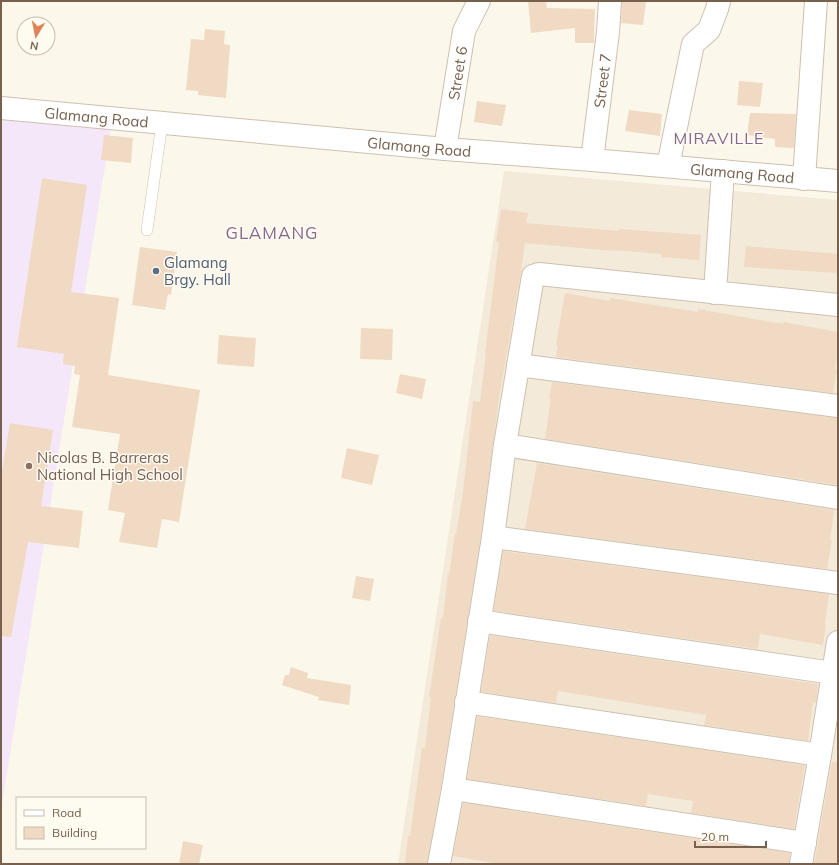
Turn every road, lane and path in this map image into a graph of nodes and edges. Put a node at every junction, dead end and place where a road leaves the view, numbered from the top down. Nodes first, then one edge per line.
1 (480, 1) edge
2 (610, 1) edge
3 (719, 1) edge
4 (816, 1) edge
5 (1, 108) edge
6 (162, 123) junction
7 (445, 149) junction
8 (592, 160) junction
9 (668, 166) junction
10 (723, 171) junction
11 (804, 178) junction
12 (838, 181) edge
13 (147, 230) dead end
14 (715, 293) junction
15 (838, 305) edge
16 (518, 365) junction
17 (838, 406) edge
18 (505, 445) junction
19 (838, 498) edge
20 (493, 537) junction
21 (838, 583) edge
22 (478, 621) junction
23 (838, 642) edge
24 (833, 673) junction
25 (466, 702) junction
26 (820, 755) junction
27 (453, 789) junction
28 (805, 843) junction
29 (438, 864) edge
30 (801, 864) edge

1 - 7 street, Street 6
2 - 8 street, Street 7
3 - 9 street
4 - 11 street
5 - 6 street, Glamang Road
6 - 7 street, Glamang Road
6 - 13 lane
7 - 8 street, Glamang Road
8 - 9 street, Glamang Road
9 - 10 street, Glamang Road
10 - 11 street, Glamang Road
10 - 14 street
11 - 12 street, Glamang Road
14 - 15 street
14 - 16 street
16 - 17 street
16 - 18 street
18 - 19 street
18 - 20 street
20 - 21 street
20 - 22 street
22 - 24 street
22 - 25 street
23 - 24 street
24 - 26 street
25 - 26 street
25 - 27 street
26 - 28 street
27 - 28 street
27 - 29 street
28 - 30 street

